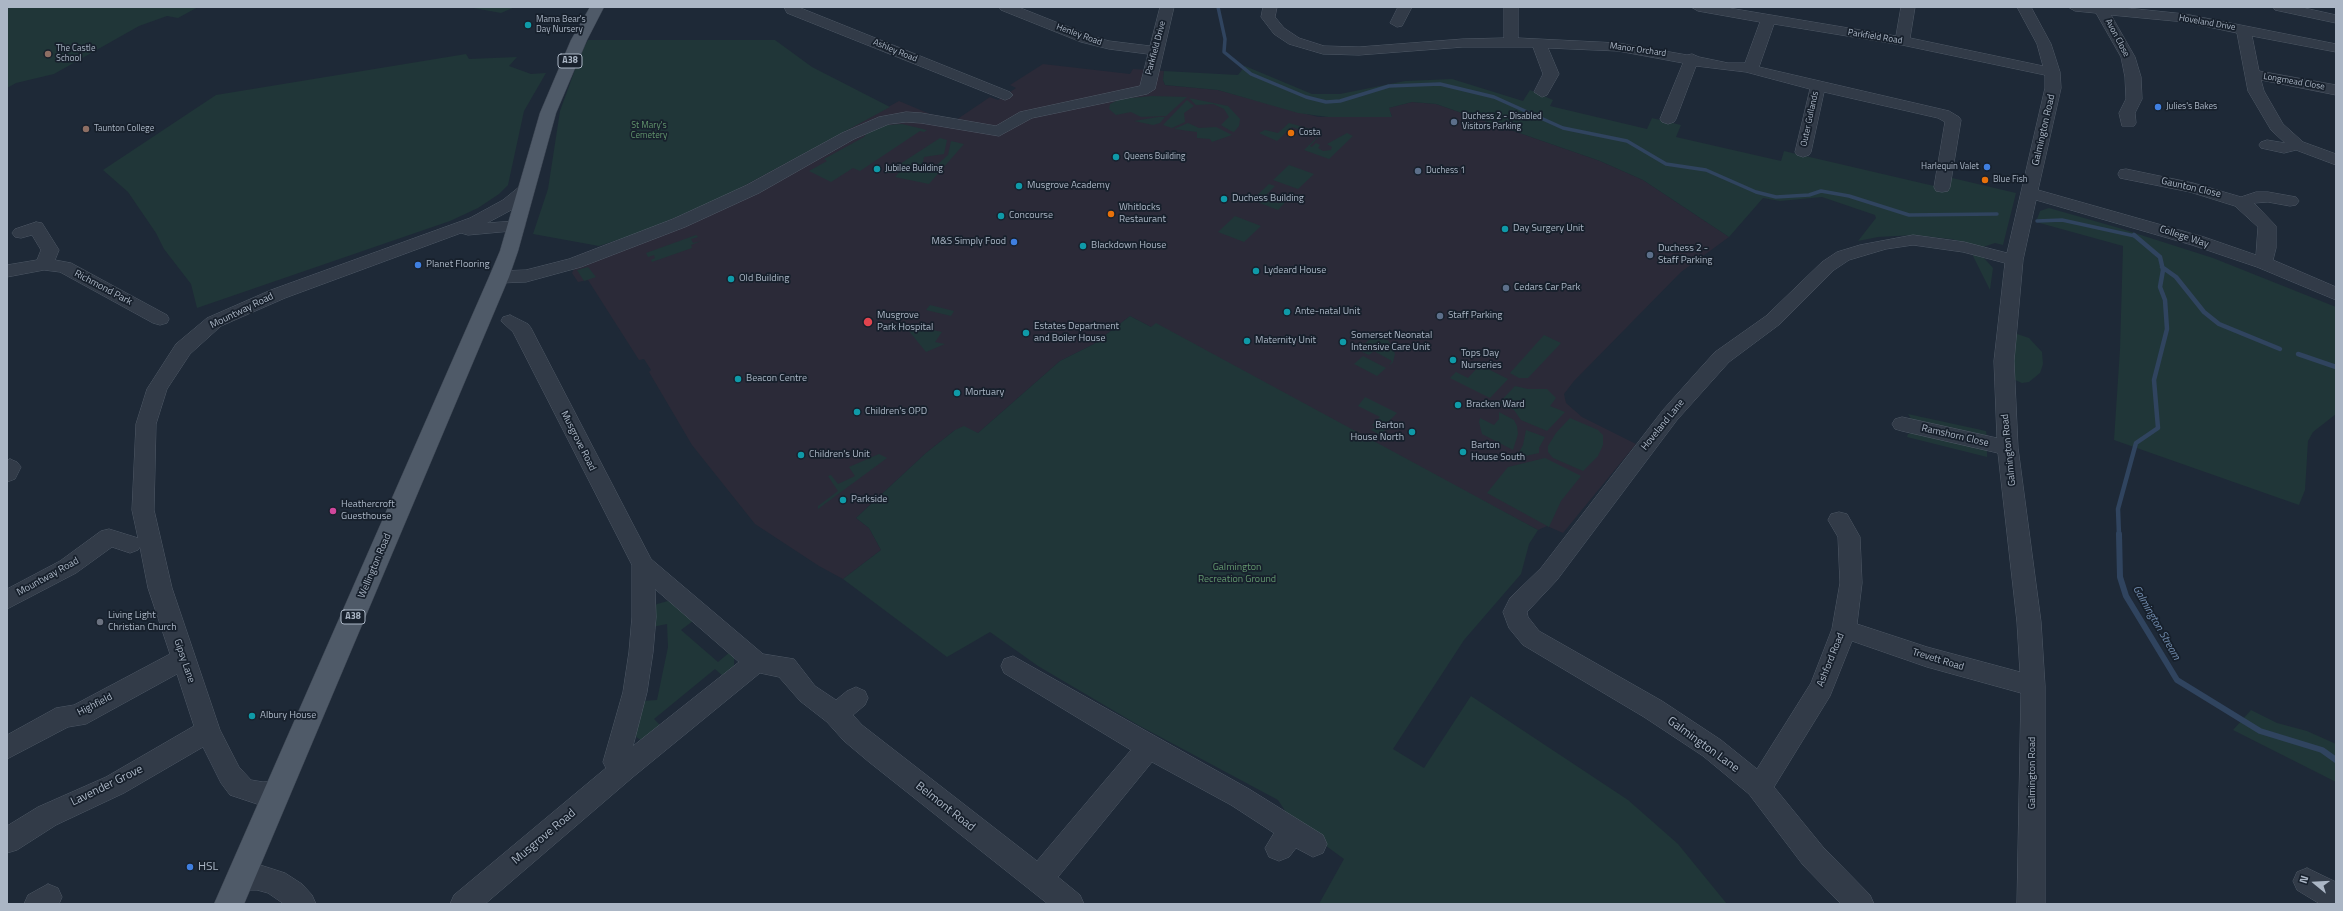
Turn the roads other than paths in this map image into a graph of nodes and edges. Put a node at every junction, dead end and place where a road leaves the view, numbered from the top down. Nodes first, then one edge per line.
1 (597, 7) edge
2 (791, 7) edge
3 (1006, 7) edge
4 (1167, 7) edge
5 (1270, 7) edge
6 (1405, 7) edge
7 (1511, 7) edge
8 (1698, 7) edge
9 (1908, 7) edge
10 (2024, 7) edge
11 (2076, 7) edge
12 (2280, 7) edge
13 (2101, 9) junction
14 (2182, 13) edge
15 (2336, 19) edge
16 (1768, 20) junction
17 (1397, 23) dead end
18 (2243, 29) junction
19 (1902, 41) junction
20 (1513, 42) junction
21 (1537, 42) junction
22 (2336, 48) edge
23 (1155, 51) junction
24 (1692, 58) junction
25 (1748, 68) junction
26 (2052, 72) junction
27 (2252, 74) junction
28 (1818, 86) junction
29 (2336, 90) edge
30 (1003, 93) dead end
31 (1545, 93) dead end
32 (2143, 116) dead end
33 (1668, 119) dead end
34 (2267, 145) dead end
35 (2297, 145) junction
36 (1804, 152) dead end
37 (2336, 160) edge
38 (2136, 173) dead end
39 (1942, 187) dead end
40 (526, 191) junction
41 (2028, 193) junction
42 (2241, 202) junction
43 (2290, 202) dead end
44 (476, 222) junction
45 (517, 222) junction
46 (449, 232) junction
47 (21, 233) dead end
48 (2014, 260) junction
49 (2263, 263) junction
50 (44, 264) junction
51 (7, 271) edge
52 (496, 286) junction
53 (2336, 294) edge
54 (160, 319) dead end
55 (510, 321) dead end
56 (1902, 424) dead end
57 (2008, 448) junction
58 (143, 490) joint
59 (1838, 520) dead end
60 (130, 544) dead end
61 (643, 565) junction
62 (7, 600) edge
63 (1517, 621) joint
64 (1844, 629) junction
65 (183, 659) junction
66 (756, 662) junction
67 (1013, 666) dead end
68 (2033, 686) junction
69 (856, 698) dead end
70 (844, 723) junction
71 (208, 731) junction
72 (1149, 747) junction
73 (7, 748) edge
74 (624, 770) junction
75 (1758, 786) junction
76 (277, 793) junction
77 (7, 841) edge
78 (1295, 841) dead end
79 (241, 877) junction
80 (1039, 879) junction
81 (2307, 881) dead end
82 (2335, 897) edge
83 (229, 904) edge
84 (302, 904) edge
85 (464, 904) edge
86 (1070, 904) edge
87 (1860, 904) edge
88 (2031, 904) edge

1 - 40 main road, A38
2 - 30 street, Ashley Road
3 - 23 street, Henley Road
4 - 23 street, Parkfield Drive
5 - 20 street, Manor Orchard
6 - 17 street
7 - 20 street
8 - 16 street, Parkfield Road
9 - 19 street
10 - 26 street, Galmington Road
11 - 13 street, Hoveland Drive
12 - 15 street
13 - 14 street, Hoveland Drive
13 - 32 street, Avon Close
14 - 18 street, Hoveland Drive
16 - 19 street, Parkfield Road
16 - 25 street
18 - 22 street, Hoveland Drive
18 - 27 street
19 - 26 street, Parkfield Road
20 - 21 street, Manor Orchard
21 - 24 street, Manor Orchard
21 - 31 street
23 - 52 street, Parkfield Drive
24 - 25 street, Manor Orchard
24 - 33 street
25 - 28 street, Manor Orchard
26 - 41 street, Galmington Road
27 - 29 street, Longmead Close
27 - 35 street
28 - 36 street, Outer Gullands
28 - 39 street, Manor Orchard
34 - 35 street
35 - 37 street
38 - 42 street, Gaunton Close
40 - 44 street, Mountway Road
40 - 45 main road, A38
41 - 48 street, Galmington Road
41 - 49 street, College Way
42 - 43 street
42 - 49 street, Gaunton Close
44 - 45 street, Mountway Road
44 - 46 street, Mountway Road
45 - 46 street, Mountway Road
45 - 52 main road, A38
46 - 58 street, Mountway Road
47 - 50 street
48 - 57 street, Galmington Road
48 - 63 street, Hoveland Lane
49 - 53 street, College Way
50 - 51 street, Richmond Park
50 - 54 street, Richmond Park
52 - 76 main road, Wellington Road / A38
55 - 61 street, Musgrove Road
56 - 57 street, Ramshorn Close
57 - 68 street, Galmington Road
58 - 65 street, Gipsy Lane
59 - 64 street, Ashford Road
60 - 62 street, Mountway Road
61 - 66 street, Musgrove Road
61 - 74 street, Musgrove Road
63 - 75 street, Galmington Lane
64 - 68 street, Trevett Road
64 - 75 street, Ashford Road
65 - 71 street, Gipsy Lane
65 - 73 street, Highfield
66 - 70 street, Musgrove Road
66 - 74 street, Musgrove Road
67 - 72 street
68 - 88 street, Galmington Road
69 - 70 street
70 - 80 street, Belmont Road
71 - 76 street, Gipsy Lane
71 - 77 street, Lavender Grove
72 - 78 street
72 - 80 street
74 - 85 street, Musgrove Road
75 - 87 street, Galmington Lane
76 - 79 main road, A38
79 - 83 main road, A38
79 - 84 street
80 - 86 street, Belmont Road
81 - 82 street

